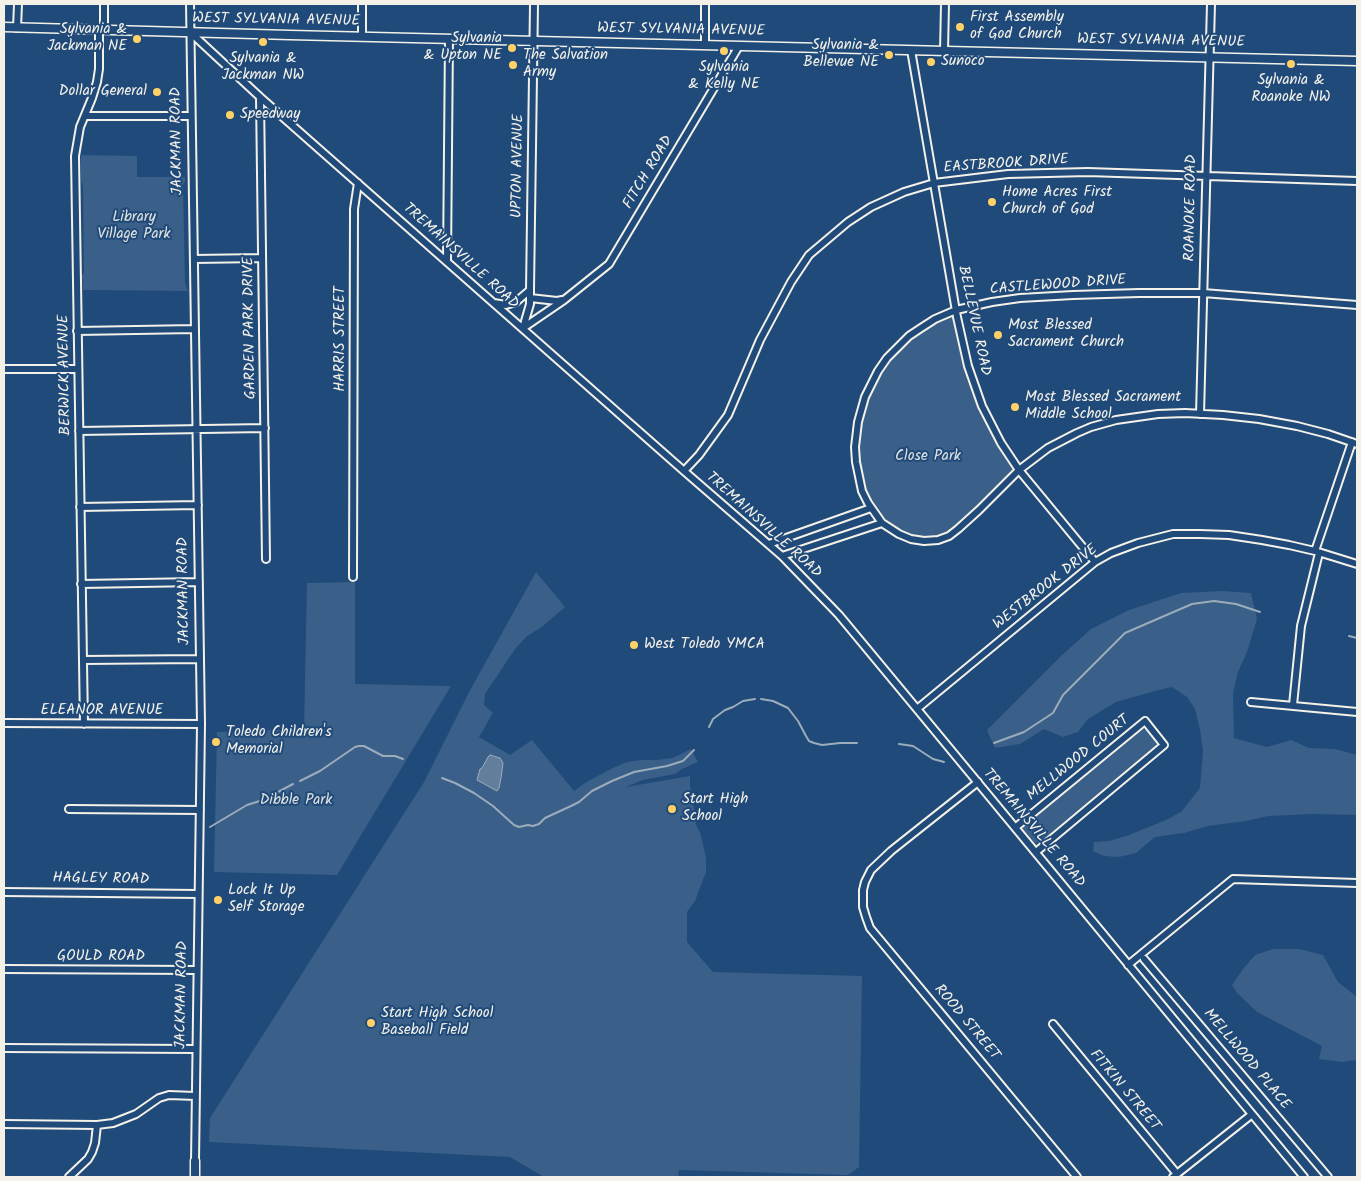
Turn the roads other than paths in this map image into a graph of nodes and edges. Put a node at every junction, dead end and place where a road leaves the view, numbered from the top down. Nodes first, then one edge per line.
1 (18, 4) edge
2 (104, 4) edge
3 (190, 4) edge
4 (362, 4) edge
5 (534, 4) edge
6 (705, 4) edge
7 (945, 4) edge
8 (1211, 4) edge
9 (4, 27) edge
10 (18, 28) junction
11 (102, 30) junction
12 (190, 32) junction
13 (362, 36) junction
14 (449, 38) junction
15 (534, 40) junction
16 (705, 45) junction
17 (739, 46) junction
18 (911, 50) junction
19 (944, 51) junction
20 (1209, 57) junction
21 (1357, 61) edge
22 (260, 97) junction
23 (85, 116) junction
24 (191, 116) junction
25 (1206, 175) junction
26 (1357, 181) edge
27 (358, 183) junction
28 (934, 183) junction
29 (262, 258) junction
30 (194, 259) junction
31 (447, 262) junction
32 (530, 290) junction
33 (1203, 293) junction
34 (530, 298) junction
35 (564, 300) junction
36 (494, 304) junction
37 (1357, 305) edge
38 (956, 310) junction
39 (522, 328) junction
40 (195, 329) junction
41 (77, 331) junction
42 (4, 369) edge
43 (78, 369) junction
44 (1200, 414) junction
45 (265, 428) junction
46 (196, 429) junction
47 (79, 431) junction
48 (1355, 443) edge
49 (1019, 470) junction
50 (684, 471) junction
51 (198, 505) junction
52 (80, 507) junction
53 (871, 508) junction
54 (882, 523) junction
55 (769, 544) junction
56 (1317, 552) junction
57 (782, 556) junction
58 (266, 560) dead end
59 (1095, 562) junction
60 (1357, 564) edge
61 (353, 578) dead end
62 (199, 582) junction
63 (82, 584) junction
64 (200, 659) junction
65 (83, 660) junction
66 (1251, 702) dead end
67 (1293, 705) junction
68 (917, 709) junction
69 (1357, 712) edge
70 (4, 723) edge
71 (84, 724) junction
72 (201, 724) junction
73 (978, 782) junction
74 (69, 809) dead end
75 (200, 810) junction
76 (1016, 827) junction
77 (1036, 852) junction
78 (1357, 883) edge
79 (4, 892) edge
80 (198, 894) junction
81 (1144, 959) dead end
82 (1128, 964) junction
83 (4, 969) edge
84 (197, 970) junction
85 (1053, 1024) dead end
86 (4, 1048) edge
87 (196, 1049) junction
88 (195, 1096) junction
89 (1251, 1115) junction
90 (4, 1124) edge
91 (97, 1125) junction
92 (195, 1161) joint
93 (1175, 1176) edge
94 (69, 1177) edge
95 (196, 1177) edge
96 (1077, 1177) edge
97 (1304, 1177) edge
98 (1328, 1177) edge

1 - 10 street
2 - 11 street, BERWICK AVENUE
3 - 12 street, JACKMAN ROAD
4 - 13 street
5 - 15 street, UPTON AVENUE
6 - 16 street
7 - 19 street
8 - 20 street, ROANOKE ROAD
9 - 10 main road, WEST SYLVANIA AVENUE
10 - 11 main road, WEST SYLVANIA AVENUE
11 - 12 main road, WEST SYLVANIA AVENUE
11 - 23 street, BERWICK AVENUE
12 - 13 main road, WEST SYLVANIA AVENUE
12 - 22 street, TREMAINSVILLE ROAD
12 - 24 street, JACKMAN ROAD
13 - 14 main road, WEST SYLVANIA AVENUE
14 - 15 main road, WEST SYLVANIA AVENUE
14 - 31 street
15 - 16 main road, WEST SYLVANIA AVENUE
15 - 32 street, UPTON AVENUE
16 - 17 main road, WEST SYLVANIA AVENUE
17 - 18 main road, WEST SYLVANIA AVENUE
17 - 35 street, FITCH ROAD
18 - 19 main road, WEST SYLVANIA AVENUE
18 - 28 street, BELLEVUE ROAD
19 - 20 main road, WEST SYLVANIA AVENUE
20 - 21 main road, WEST SYLVANIA AVENUE
20 - 25 street, ROANOKE ROAD
22 - 27 street, TREMAINSVILLE ROAD
22 - 29 street, GARDEN PARK DRIVE
23 - 24 street
23 - 41 street, BERWICK AVENUE
24 - 30 street, JACKMAN ROAD
25 - 26 street, EASTBROOK DRIVE
25 - 28 street, EASTBROOK DRIVE
25 - 33 street, ROANOKE ROAD
27 - 31 street, TREMAINSVILLE ROAD
27 - 61 street, HARRIS STREET
28 - 38 street, BELLEVUE ROAD
28 - 50 street, EASTBROOK DRIVE
29 - 30 street
29 - 45 street, GARDEN PARK DRIVE
30 - 40 street, JACKMAN ROAD
31 - 36 street, TREMAINSVILLE ROAD
32 - 34 street, UPTON AVENUE
32 - 36 street
33 - 37 street, CASTLEWOOD DRIVE
33 - 38 street, CASTLEWOOD DRIVE
33 - 44 street, ROANOKE ROAD
34 - 35 street
34 - 39 street, UPTON AVENUE
35 - 39 street, FITCH ROAD
36 - 39 street, TREMAINSVILLE ROAD
38 - 49 street, BELLEVUE ROAD
38 - 53 street, CASTLEWOOD DRIVE
39 - 50 street, TREMAINSVILLE ROAD
40 - 41 street
40 - 46 street, JACKMAN ROAD
41 - 43 street, BERWICK AVENUE
42 - 43 street
43 - 47 street, BERWICK AVENUE
44 - 48 street
44 - 49 street
45 - 46 street
45 - 58 street, GARDEN PARK DRIVE
46 - 47 street
46 - 51 street, JACKMAN ROAD
47 - 52 street, BERWICK AVENUE
48 - 56 street
49 - 54 street
49 - 59 street, BELLEVUE ROAD
50 - 55 street, TREMAINSVILLE ROAD
51 - 52 street
51 - 62 street, JACKMAN ROAD
52 - 63 street, BERWICK AVENUE
53 - 54 street, CASTLEWOOD DRIVE
53 - 55 street
54 - 57 street
55 - 57 street, TREMAINSVILLE ROAD
56 - 59 street, WESTBROOK DRIVE
56 - 60 street, WESTBROOK DRIVE
56 - 67 street
57 - 68 street, TREMAINSVILLE ROAD
59 - 68 street, WESTBROOK DRIVE
62 - 63 street
62 - 64 street, JACKMAN ROAD
63 - 65 street, BERWICK AVENUE
64 - 65 street
64 - 72 street, JACKMAN ROAD
65 - 71 street, BERWICK AVENUE
66 - 67 street
67 - 69 street
68 - 73 street, TREMAINSVILLE ROAD
70 - 71 street, ELEANOR AVENUE
71 - 72 street, ELEANOR AVENUE
72 - 75 street, JACKMAN ROAD
73 - 76 street, TREMAINSVILLE ROAD
73 - 96 street, ROOD STREET
74 - 75 street
75 - 80 street, JACKMAN ROAD
76 - 77 street, TREMAINSVILLE ROAD
76 - 77 street, MELLWOOD COURT
77 - 82 street, TREMAINSVILLE ROAD
78 - 82 street
79 - 80 street, HAGLEY ROAD
80 - 84 street, JACKMAN ROAD
81 - 98 street, MELLWOOD PLACE
82 - 89 street, TREMAINSVILLE ROAD
83 - 84 street, GOULD ROAD
84 - 87 street, JACKMAN ROAD
85 - 93 street, FITKIN STREET
86 - 87 street
87 - 88 street, JACKMAN ROAD
88 - 91 street
88 - 92 street, JACKMAN ROAD
89 - 93 street
89 - 97 street, TREMAINSVILLE ROAD
90 - 91 street
91 - 94 street
92 - 95 main road, JACKMAN ROAD

